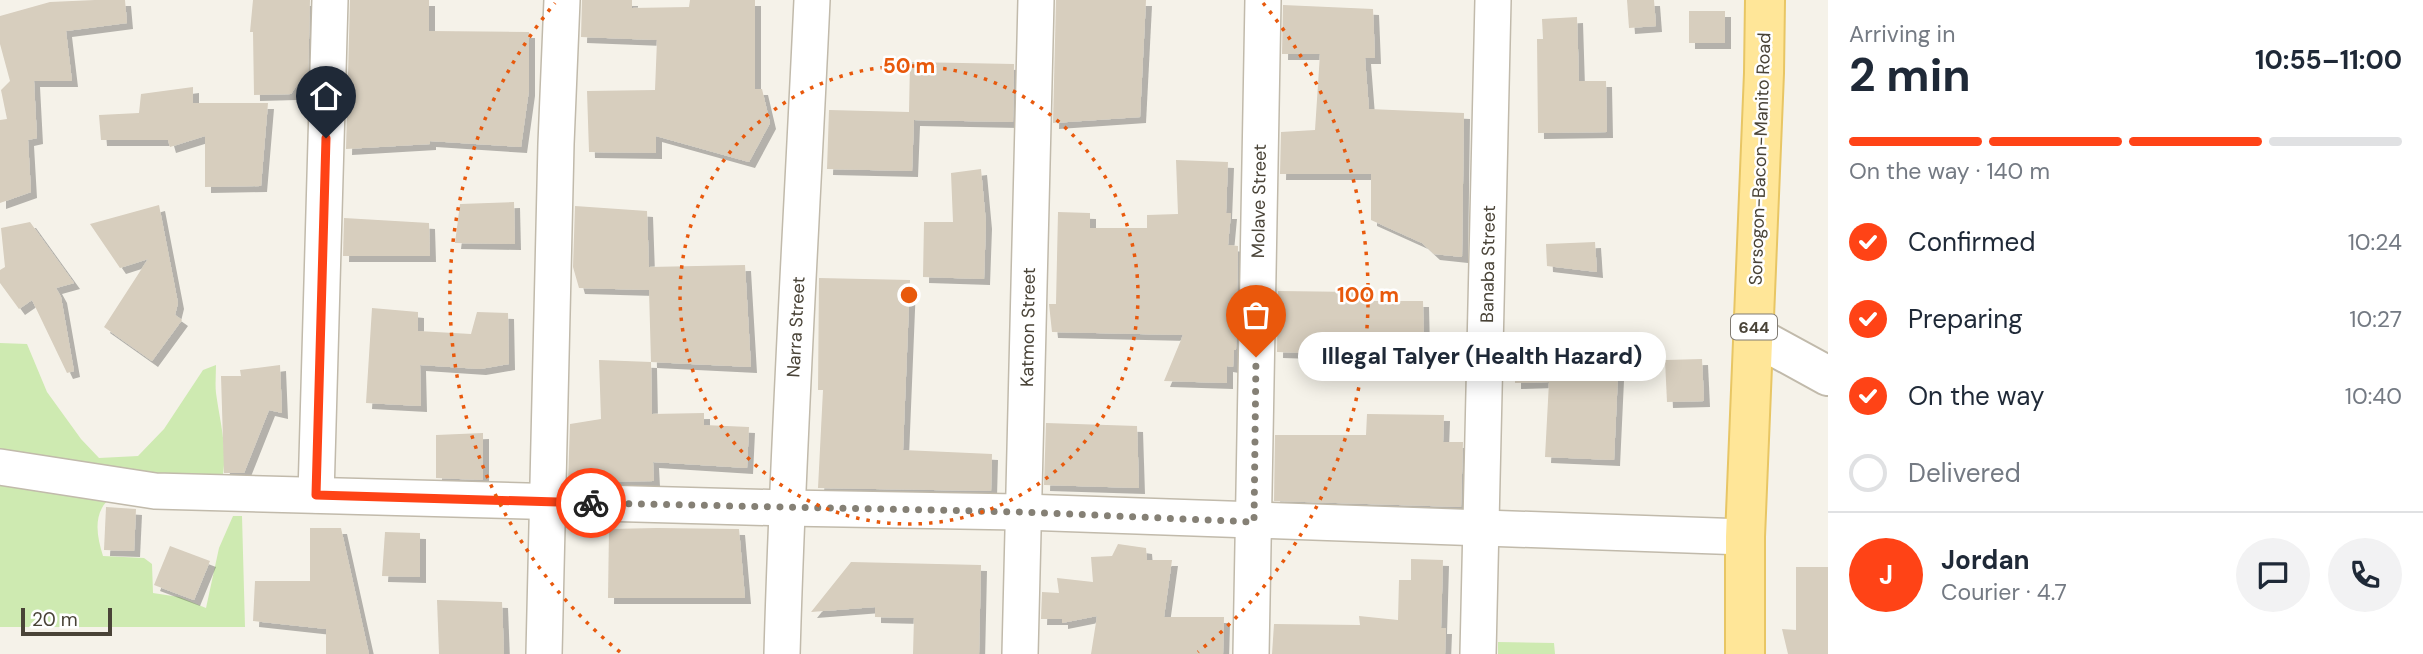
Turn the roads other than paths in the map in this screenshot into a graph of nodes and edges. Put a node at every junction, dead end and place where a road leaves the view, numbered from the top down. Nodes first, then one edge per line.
1 (330, 0) edge
2 (562, 0) edge
3 (811, 0) edge
4 (1036, 0) edge
5 (1263, 0) edge
6 (1493, 0) edge
7 (1765, 0) edge
8 (1754, 335) junction
9 (1828, 376) edge
10 (0, 467) edge
11 (316, 495) junction
12 (548, 502) junction
13 (786, 509) junction
14 (1023, 512) junction
15 (1254, 522) junction
16 (1482, 528) junction
17 (1745, 537) junction
18 (544, 654) edge
19 (782, 654) edge
20 (1020, 654) edge
21 (1251, 654) edge
22 (1478, 654) edge
23 (1745, 654) edge

1 - 11 street
2 - 12 street
3 - 13 street, Narra Street
4 - 14 street, Katmon Street
5 - 15 street, Molave Street
6 - 16 street, Banaba Street
7 - 8 main road, Sorsogon-Bacon-Manito Road / 644
8 - 9 street
8 - 17 main road, Sorsogon-Bacon-Manito Road / 644
10 - 11 street
11 - 12 street
12 - 13 street
12 - 18 street
13 - 14 street
13 - 19 street, Narra Street
14 - 15 street
14 - 20 street, Katmon Street
15 - 16 street
15 - 21 street, Molave Street
16 - 17 street
16 - 22 street, Banaba Street
17 - 23 main road, Sorsogon-Bacon-Manito Road / 644

